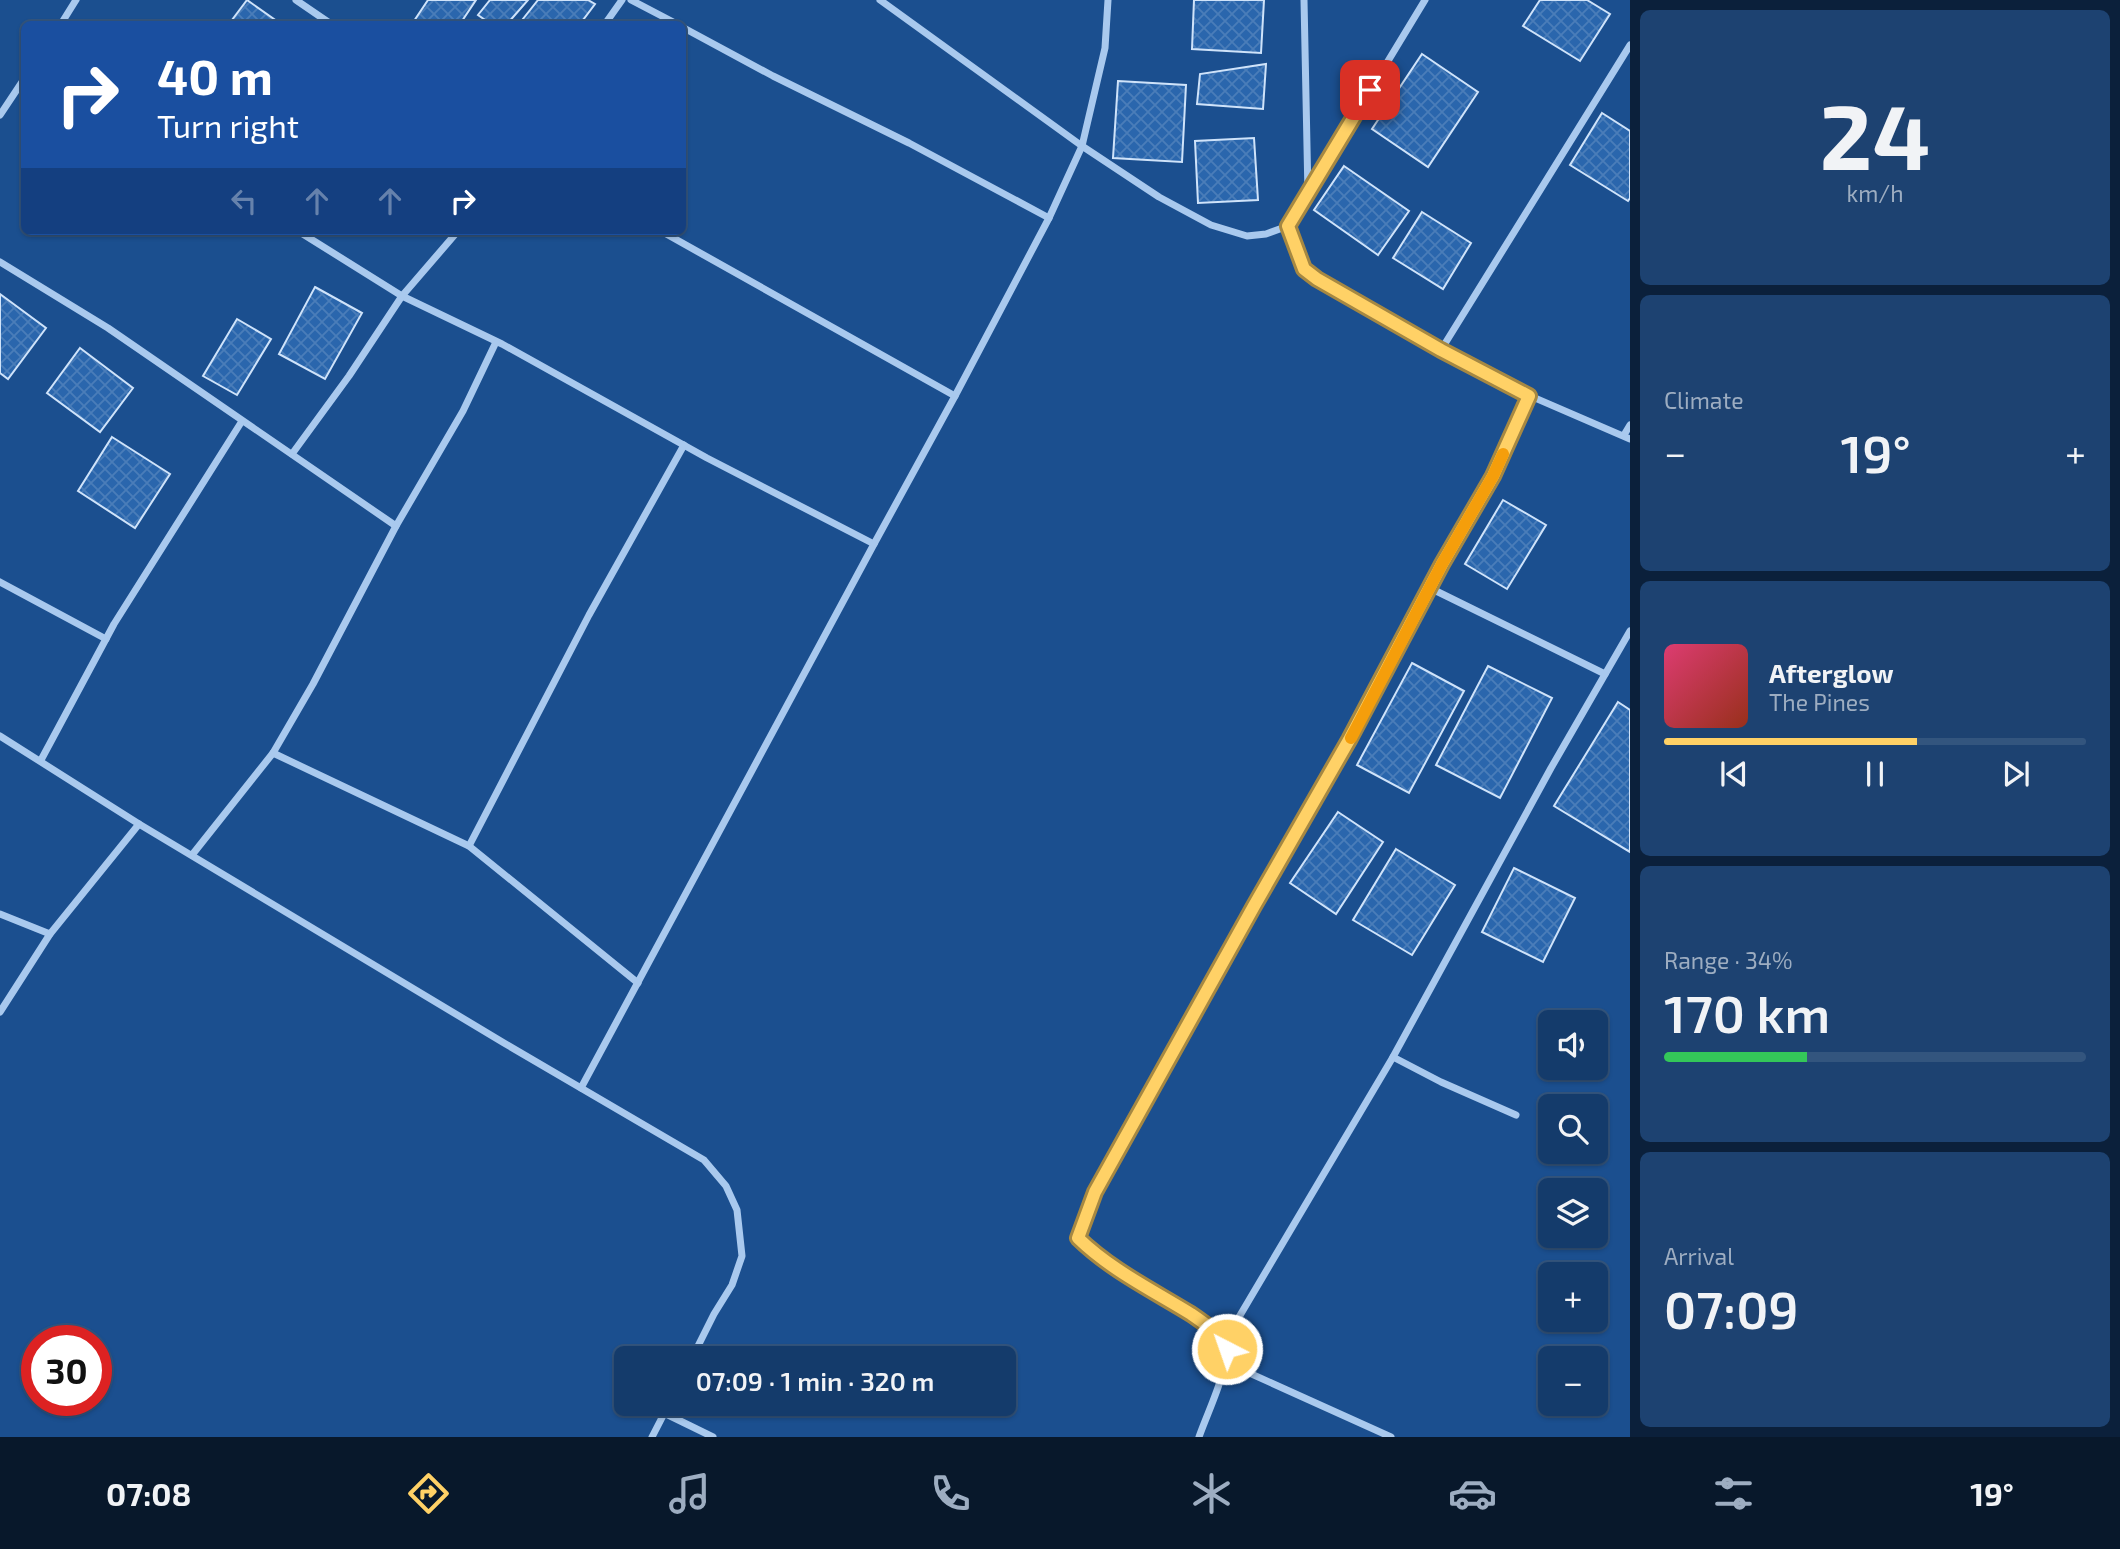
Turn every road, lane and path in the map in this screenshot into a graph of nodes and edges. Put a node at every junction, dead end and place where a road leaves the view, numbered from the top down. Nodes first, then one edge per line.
1 (76, 0) edge
2 (296, 0) edge
3 (622, 0) edge
4 (631, 0) edge
5 (880, 0) edge
6 (1108, 0) edge
7 (1304, 0) edge
8 (1425, 0) edge
9 (63, 21) edge
10 (327, 21) edge
11 (606, 21) edge
12 (671, 21) edge
13 (686, 29) edge
14 (1630, 45) edge
15 (21, 84) edge
16 (0, 115) edge
17 (1082, 145) junction
18 (1308, 196) junction
19 (1049, 218) junction
20 (1288, 226) junction
21 (304, 235) edge
22 (455, 235) edge
23 (668, 235) edge
24 (0, 262) edge
25 (402, 296) junction
26 (496, 342) junction
27 (1441, 350) junction
28 (955, 396) junction
29 (1529, 396) junction
30 (242, 421) junction
31 (1630, 425) edge
32 (1627, 437) edge
33 (684, 445) junction
34 (292, 454) junction
35 (396, 526) junction
36 (874, 544) junction
37 (0, 582) edge
38 (1430, 587) junction
39 (1630, 631) edge
40 (106, 639) junction
41 (1605, 674) junction
42 (0, 736) edge
43 (273, 753) junction
44 (41, 760) junction
45 (139, 824) junction
46 (469, 846) junction
47 (192, 855) junction
48 (0, 914) edge
49 (50, 934) junction
50 (638, 983) junction
51 (0, 1012) edge
52 (1393, 1057) junction
53 (581, 1088) junction
54 (1516, 1115) dead end
55 (1226, 1339) junction
56 (698, 1346) edge
57 (1225, 1362) junction
58 (662, 1416) edge
59 (670, 1416) edge
60 (652, 1437) edge
61 (713, 1437) edge
62 (1199, 1437) edge
63 (1391, 1437) edge

1 - 9 street
2 - 10 street
3 - 11 street
4 - 12 street
5 - 17 street
6 - 17 street
7 - 18 street
8 - 18 street
13 - 19 street
14 - 27 street
15 - 16 street
17 - 19 street
17 - 20 street
18 - 20 street
19 - 28 street
20 - 27 street
21 - 25 street
22 - 25 street
23 - 28 street
24 - 30 street
25 - 26 street
25 - 34 street
26 - 33 street
26 - 35 street
27 - 29 street
28 - 36 street
29 - 32 street
29 - 38 street
30 - 34 street
30 - 40 street
31 - 32 street
33 - 36 street
33 - 46 street
34 - 35 street
35 - 43 street
36 - 50 street
37 - 40 street
38 - 41 street
38 - 55 street
39 - 41 street
40 - 44 street
41 - 52 street
42 - 44 street
43 - 46 street
43 - 47 street
44 - 45 street
45 - 47 street
45 - 49 street
46 - 50 street
47 - 53 street
48 - 49 street
49 - 51 street
50 - 53 street
52 - 54 street
52 - 55 street
53 - 56 street
55 - 57 street
57 - 62 street
57 - 63 street
58 - 60 street
59 - 61 street

